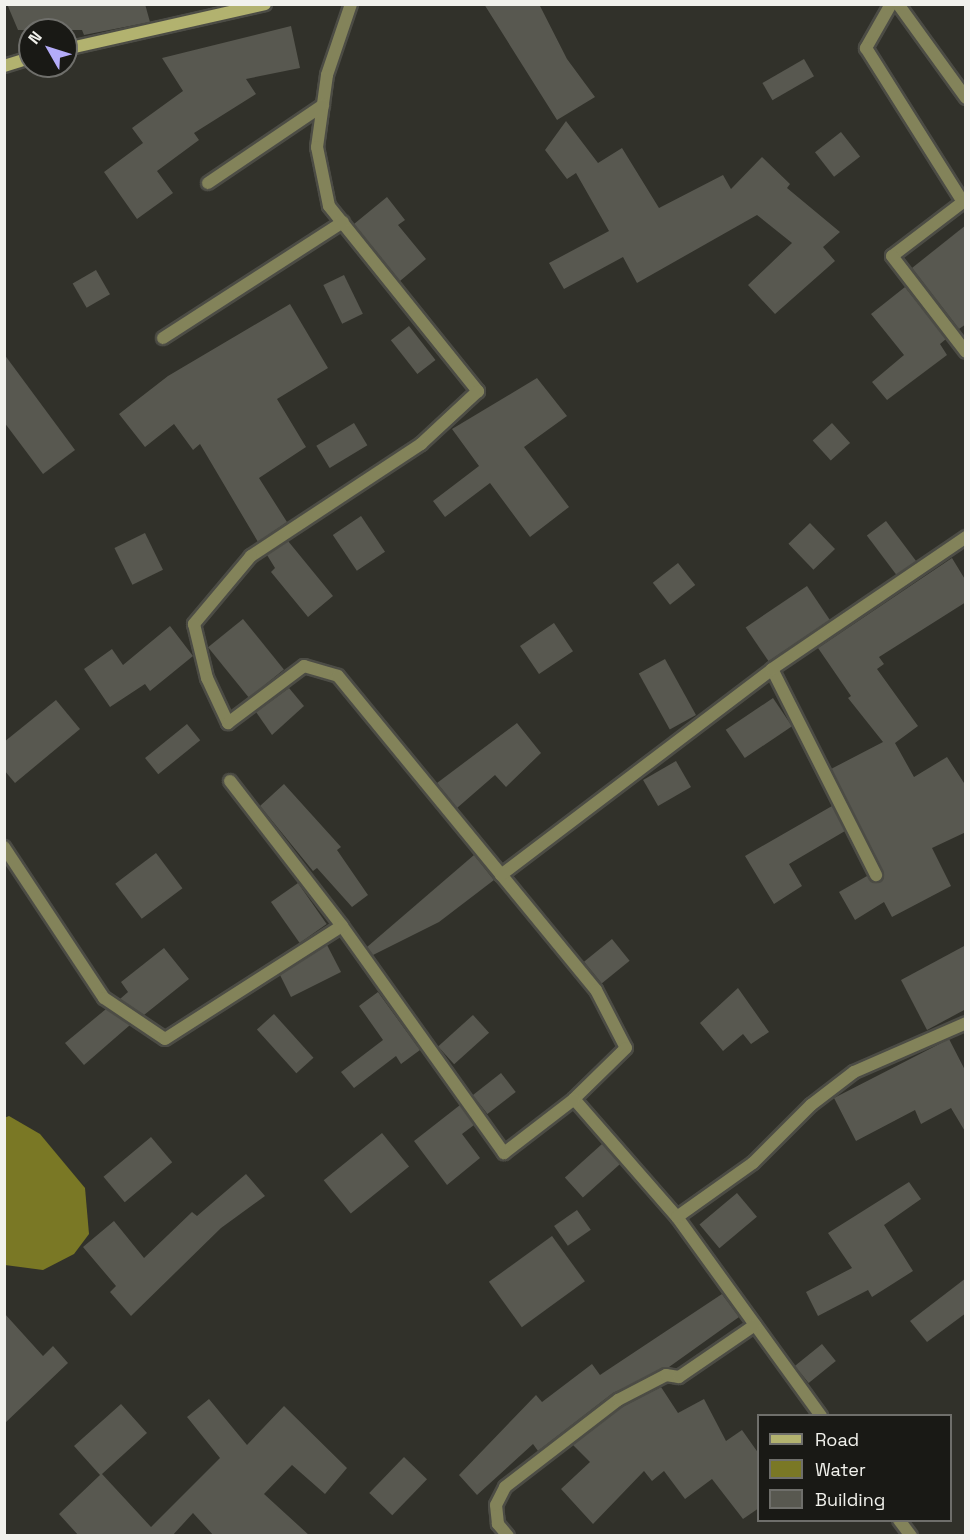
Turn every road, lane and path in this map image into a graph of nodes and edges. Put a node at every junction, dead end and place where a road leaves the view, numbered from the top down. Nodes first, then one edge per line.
1 (265, 4) edge
2 (351, 4) edge
3 (891, 4) edge
4 (898, 4) edge
5 (78, 46) edge
6 (966, 98) edge
7 (322, 105) junction
8 (207, 183) dead end
9 (343, 222) junction
10 (163, 339) dead end
11 (966, 352) edge
12 (966, 537) edge
13 (772, 669) junction
14 (230, 782) dead end
15 (4, 847) edge
16 (501, 875) junction
17 (876, 875) dead end
18 (342, 926) junction
19 (966, 1023) edge
20 (574, 1099) junction
21 (677, 1217) junction
22 (754, 1325) junction
23 (820, 1414) edge
24 (900, 1522) edge
25 (508, 1536) edge
26 (911, 1536) edge

1 - 5 street
2 - 7 street
3 - 11 street
4 - 6 street
7 - 8 street
7 - 9 street
9 - 10 street
9 - 16 street
12 - 13 street
13 - 16 street
13 - 17 street
14 - 18 street
15 - 18 street
16 - 20 street
18 - 20 street
19 - 21 street
20 - 21 street
21 - 22 street
22 - 23 street
22 - 25 street
24 - 26 street

